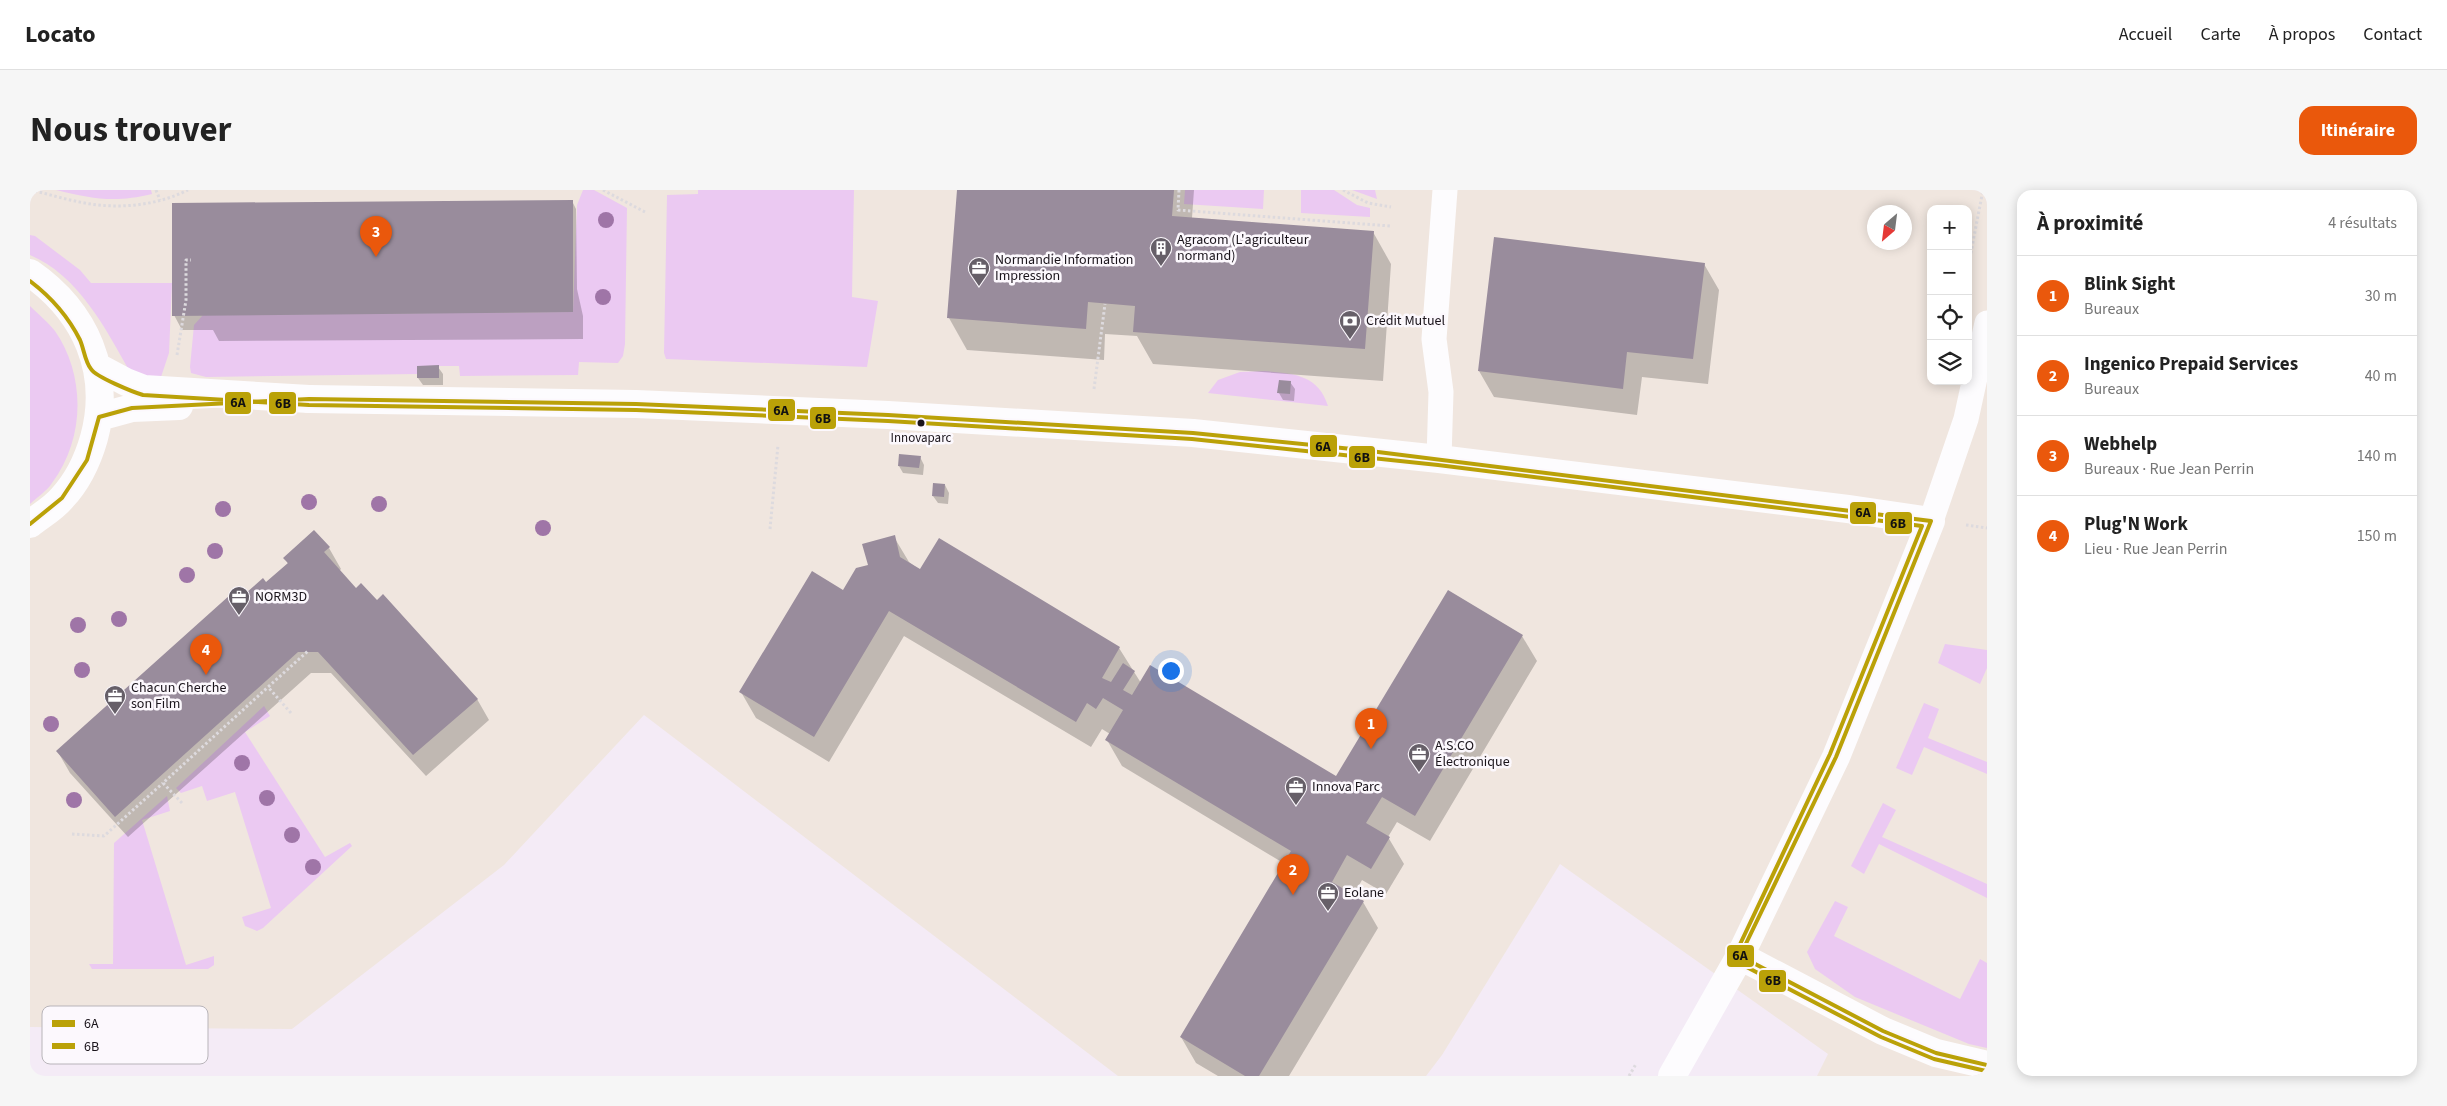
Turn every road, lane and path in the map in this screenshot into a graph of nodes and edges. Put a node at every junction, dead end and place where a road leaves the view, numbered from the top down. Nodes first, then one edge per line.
1 (30, 190) edge
2 (156, 190) edge
3 (188, 190) edge
4 (603, 190) edge
5 (1179, 190) edge
6 (1343, 190) edge
7 (1445, 190) edge
8 (1982, 190) edge
9 (36, 191) edge
10 (160, 200) junction
11 (1391, 207) dead end
12 (644, 212) dead end
13 (1390, 226) dead end
14 (1971, 250) edge
15 (191, 260) dead end
16 (30, 273) edge
17 (1105, 304) dead end
18 (1987, 323) edge
19 (176, 362) dead end
20 (96, 366) junction
21 (1094, 390) dead end
22 (309, 399) junction
23 (99, 417) junction
24 (778, 444) dead end
25 (1439, 459) junction
26 (1945, 523) junction
27 (30, 524) edge
28 (770, 528) dead end
29 (1987, 528) edge
30 (308, 651) dead end
31 (268, 687) junction
32 (292, 713) dead end
33 (163, 783) junction
34 (182, 803) dead end
35 (72, 834) dead end
36 (1740, 956) junction
37 (1987, 1065) edge
38 (1672, 1076) edge

1 - 9 path
2 - 10 path
3 - 10 path
4 - 12 path
5 - 13 path
6 - 11 path
7 - 25 lane
8 - 14 path
9 - 10 path
15 - 19 path
16 - 20 street
17 - 21 path
18 - 26 lane
20 - 22 street
20 - 23 street
22 - 23 street
22 - 25 street
23 - 27 street
24 - 28 path
25 - 26 street
26 - 29 path
26 - 36 street
30 - 31 path
31 - 32 path
31 - 33 path
33 - 34 path
33 - 35 path
36 - 37 street
36 - 38 street

